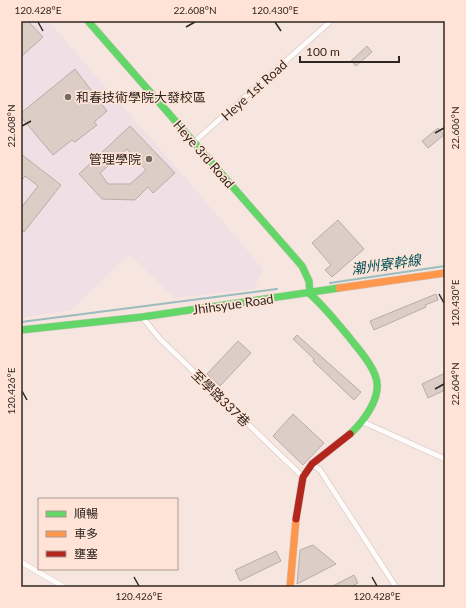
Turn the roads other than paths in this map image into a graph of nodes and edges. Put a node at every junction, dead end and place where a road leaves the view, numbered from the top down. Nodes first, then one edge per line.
1 (88, 21) edge
2 (331, 21) edge
3 (194, 142) junction
4 (445, 273) edge
5 (310, 294) junction
6 (142, 317) junction
7 (21, 330) edge
8 (363, 422) junction
9 (445, 459) edge
10 (312, 464) junction
11 (303, 477) junction
12 (21, 562) edge
13 (64, 587) edge
14 (290, 587) edge
15 (396, 587) edge

1 - 3 street, Heye 3rd Road
2 - 3 street, Heye 1st Road
3 - 5 street, Heye 3rd Road
4 - 5 street, Jhihsyue Road
5 - 6 street, Jhihsyue Road
5 - 8 street
6 - 7 street, Jhihsyue Road
6 - 11 street, 至學路337巷
8 - 9 street
8 - 10 street
10 - 11 street
10 - 15 street
11 - 14 street
12 - 13 street

